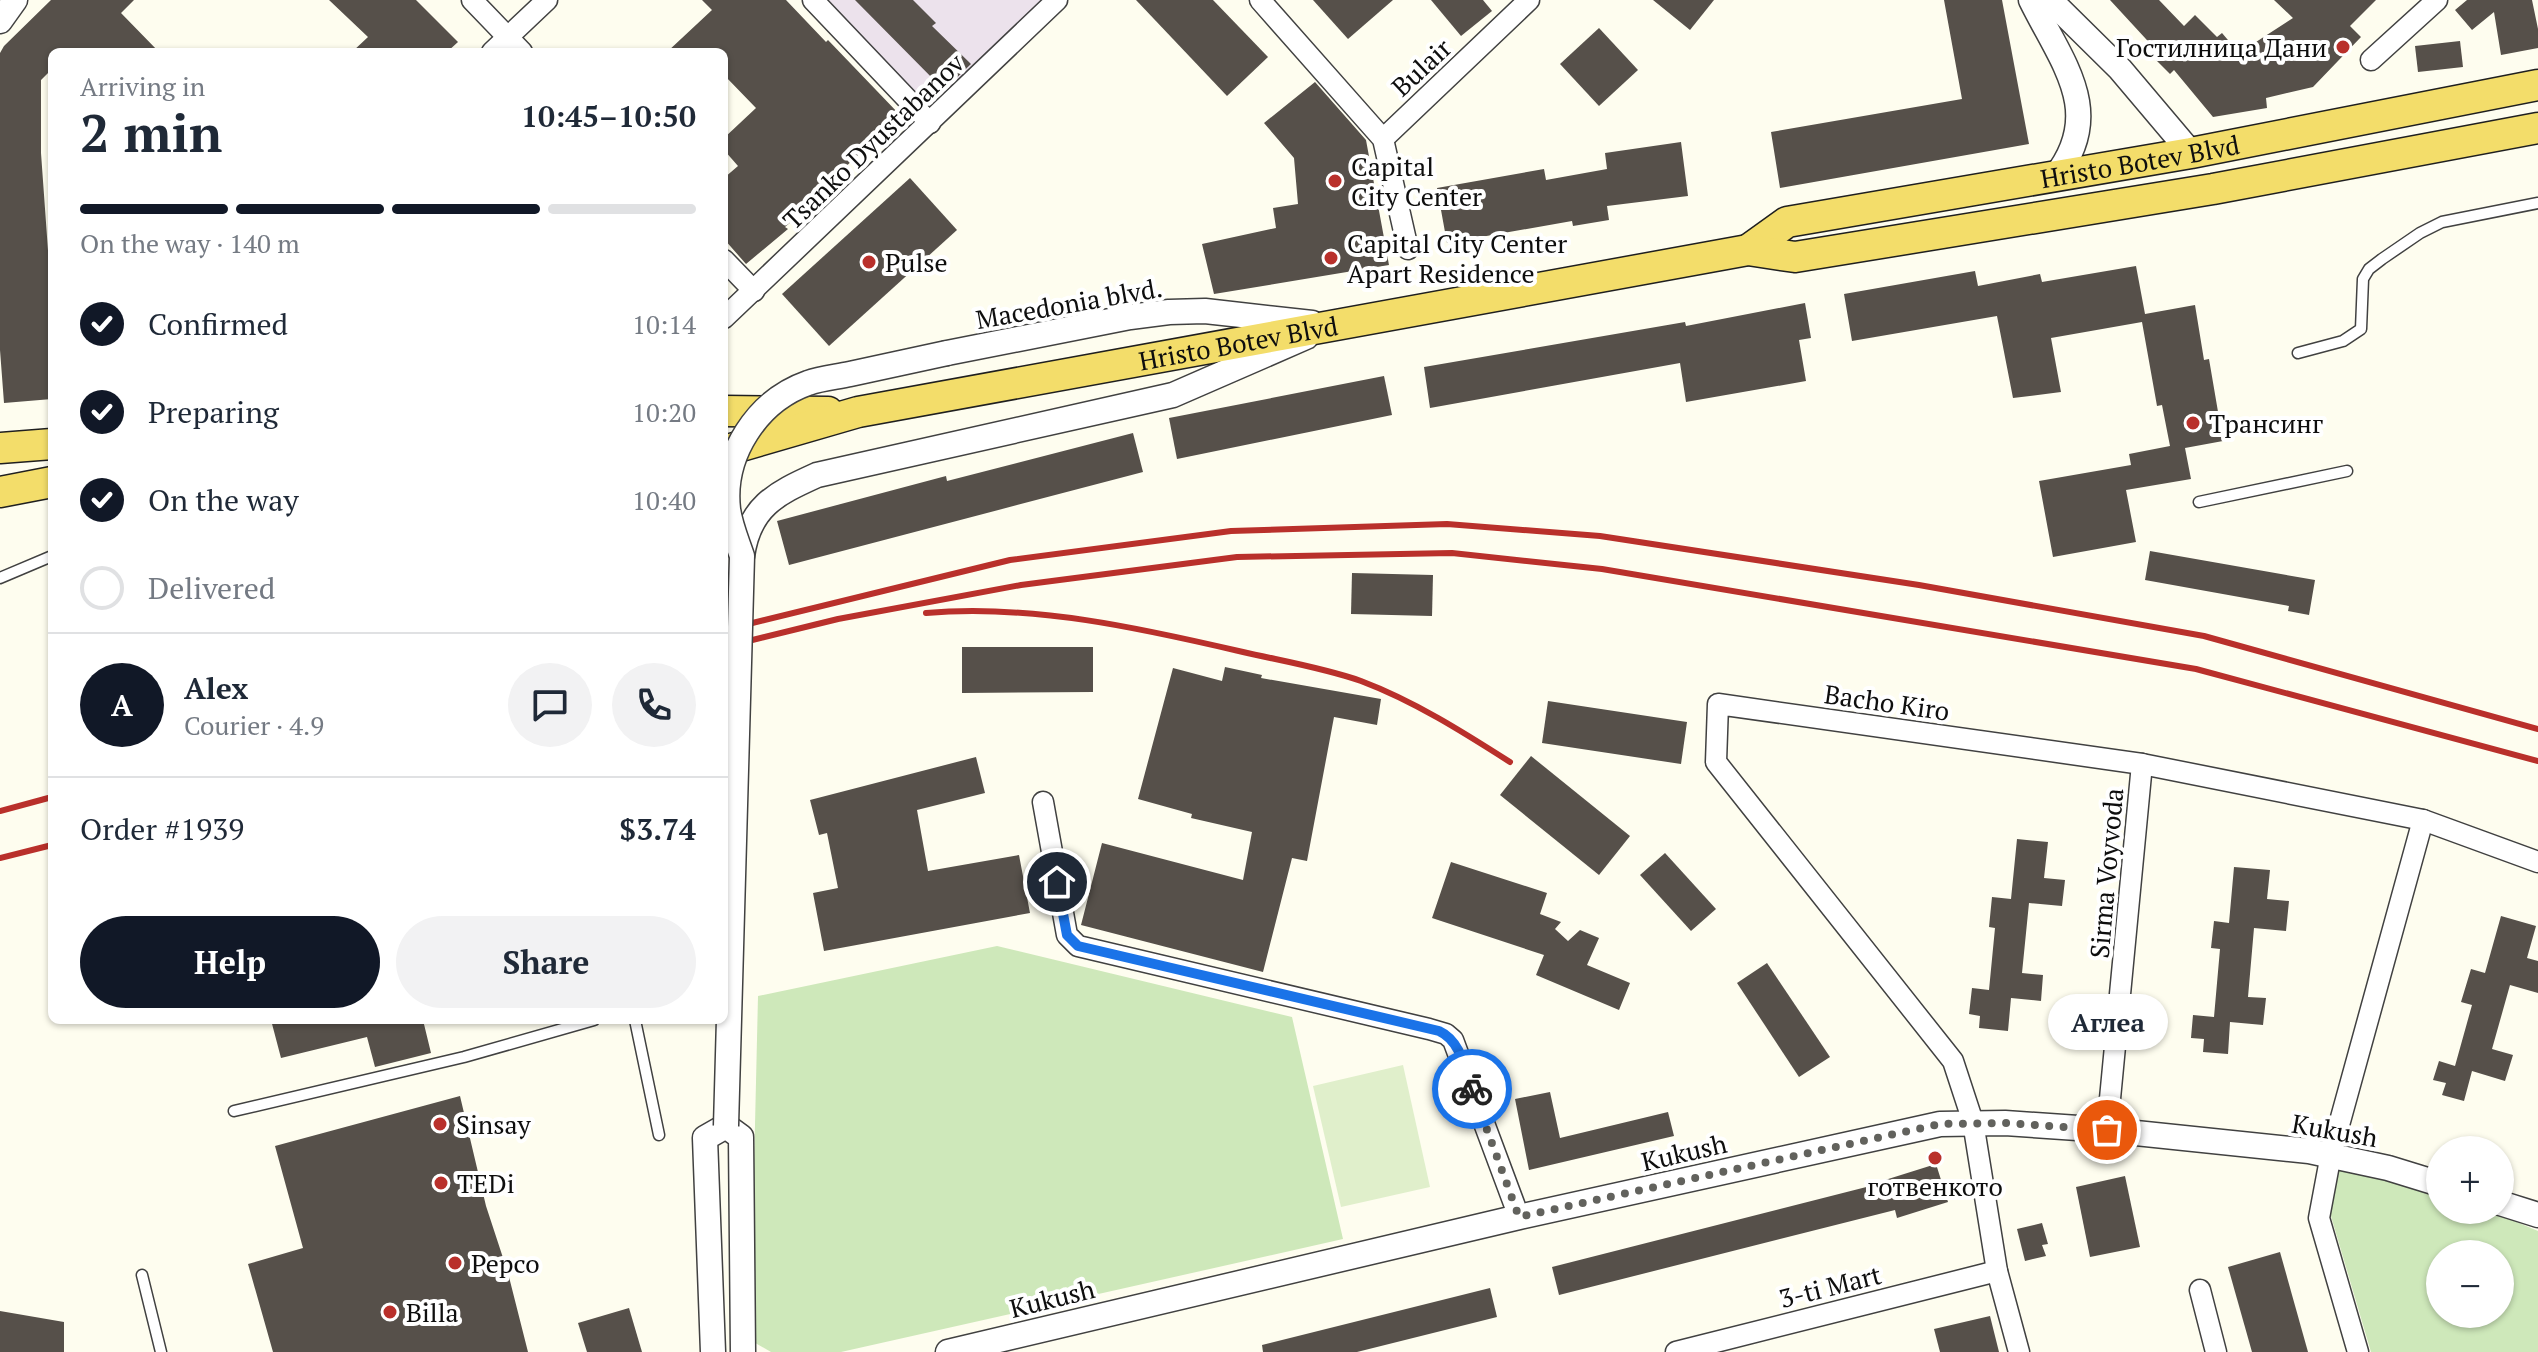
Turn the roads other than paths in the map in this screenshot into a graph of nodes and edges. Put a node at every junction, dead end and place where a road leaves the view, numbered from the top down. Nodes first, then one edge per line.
1 (472, 0) edge
2 (547, 0) edge
3 (813, 0) edge
4 (1057, 0) edge
5 (1260, 0) edge
6 (1529, 0) edge
7 (2031, 0) edge
8 (2050, 0) edge
9 (2437, 0) edge
10 (515, 45) edge
11 (2371, 60) dead end
12 (2538, 85) edge
13 (930, 123) junction
14 (2538, 128) edge
15 (1383, 139) junction
16 (2191, 153) junction
17 (2055, 177) junction
18 (2213, 189) junction
19 (2538, 203) edge
20 (1408, 249) dead end
21 (1748, 250) junction
22 (728, 264) edge
23 (754, 291) junction
24 (728, 314) edge
25 (1330, 326) junction
26 (2298, 353) dead end
27 (728, 411) edge
28 (858, 412) junction
29 (48, 444) edge
30 (2, 445) edge
31 (728, 450) edge
32 (2347, 471) dead end
33 (728, 478) edge
34 (48, 483) edge
35 (0, 492) edge
36 (2199, 502) dead end
37 (728, 511) edge
38 (742, 556) junction
39 (48, 558) edge
40 (0, 578) edge
41 (2142, 764) junction
42 (1043, 802) dead end
43 (2423, 820) junction
44 (2538, 862) edge
45 (580, 1024) edge
46 (636, 1024) edge
47 (234, 1111) dead end
48 (1973, 1122) junction
49 (726, 1126) junction
50 (2107, 1130) junction
51 (659, 1135) dead end
52 (2331, 1154) junction
53 (2426, 1180) edge
54 (2514, 1207) edge
55 (2538, 1215) edge
56 (1519, 1217) junction
57 (1997, 1271) junction
58 (142, 1275) dead end
59 (2200, 1290) dead end
60 (161, 1352) edge
61 (713, 1352) edge
62 (743, 1352) edge
63 (948, 1352) edge
64 (1676, 1352) edge
65 (2019, 1352) edge
66 (2216, 1352) edge
67 (2358, 1352) edge

1 - 10 street
2 - 10 street
3 - 13 street
4 - 13 street, Tsanko Dyustabanov
5 - 15 street
6 - 15 street, Bulair
7 - 17 street
8 - 16 street
9 - 11 street
12 - 16 main road, Hristo Botev Blvd
13 - 23 street, Tsanko Dyustabanov
14 - 18 main road, Hristo Botev Blvd
15 - 20 street
16 - 17 main road, Hristo Botev Blvd
16 - 18 main road
17 - 21 main road, Hristo Botev Blvd
18 - 21 main road, Hristo Botev Blvd
19 - 26 lane
21 - 25 main road, Hristo Botev Blvd
22 - 23 street
23 - 24 street, Tsanko Dyustabanov
25 - 28 main road, Hristo Botev Blvd
25 - 33 street, Macedonia blvd., bridge
25 - 38 street, Macedonia blvd.
27 - 28 main road, Hristo Botev Blvd
28 - 31 main road
29 - 30 main road
32 - 36 lane
34 - 35 main road
37 - 38 street, Macedonia blvd., bridge
38 - 49 street, Macedonia blvd., bridge
39 - 40 lane
41 - 43 street, Bacho Kiro
41 - 48 street, Bacho Kiro
41 - 50 street, Sirma Voyvoda
42 - 56 street
43 - 44 street, Bacho Kiro
43 - 52 street
45 - 47 lane
46 - 51 lane
48 - 50 street, Kukush
48 - 56 street, Kukush
48 - 57 street
49 - 61 street
49 - 62 street
50 - 52 street, Kukush
52 - 53 street, Kukush
52 - 67 street
54 - 55 street
56 - 63 street, Kukush
57 - 64 street, 3-ti Mart
57 - 65 street
58 - 60 lane
59 - 66 street

